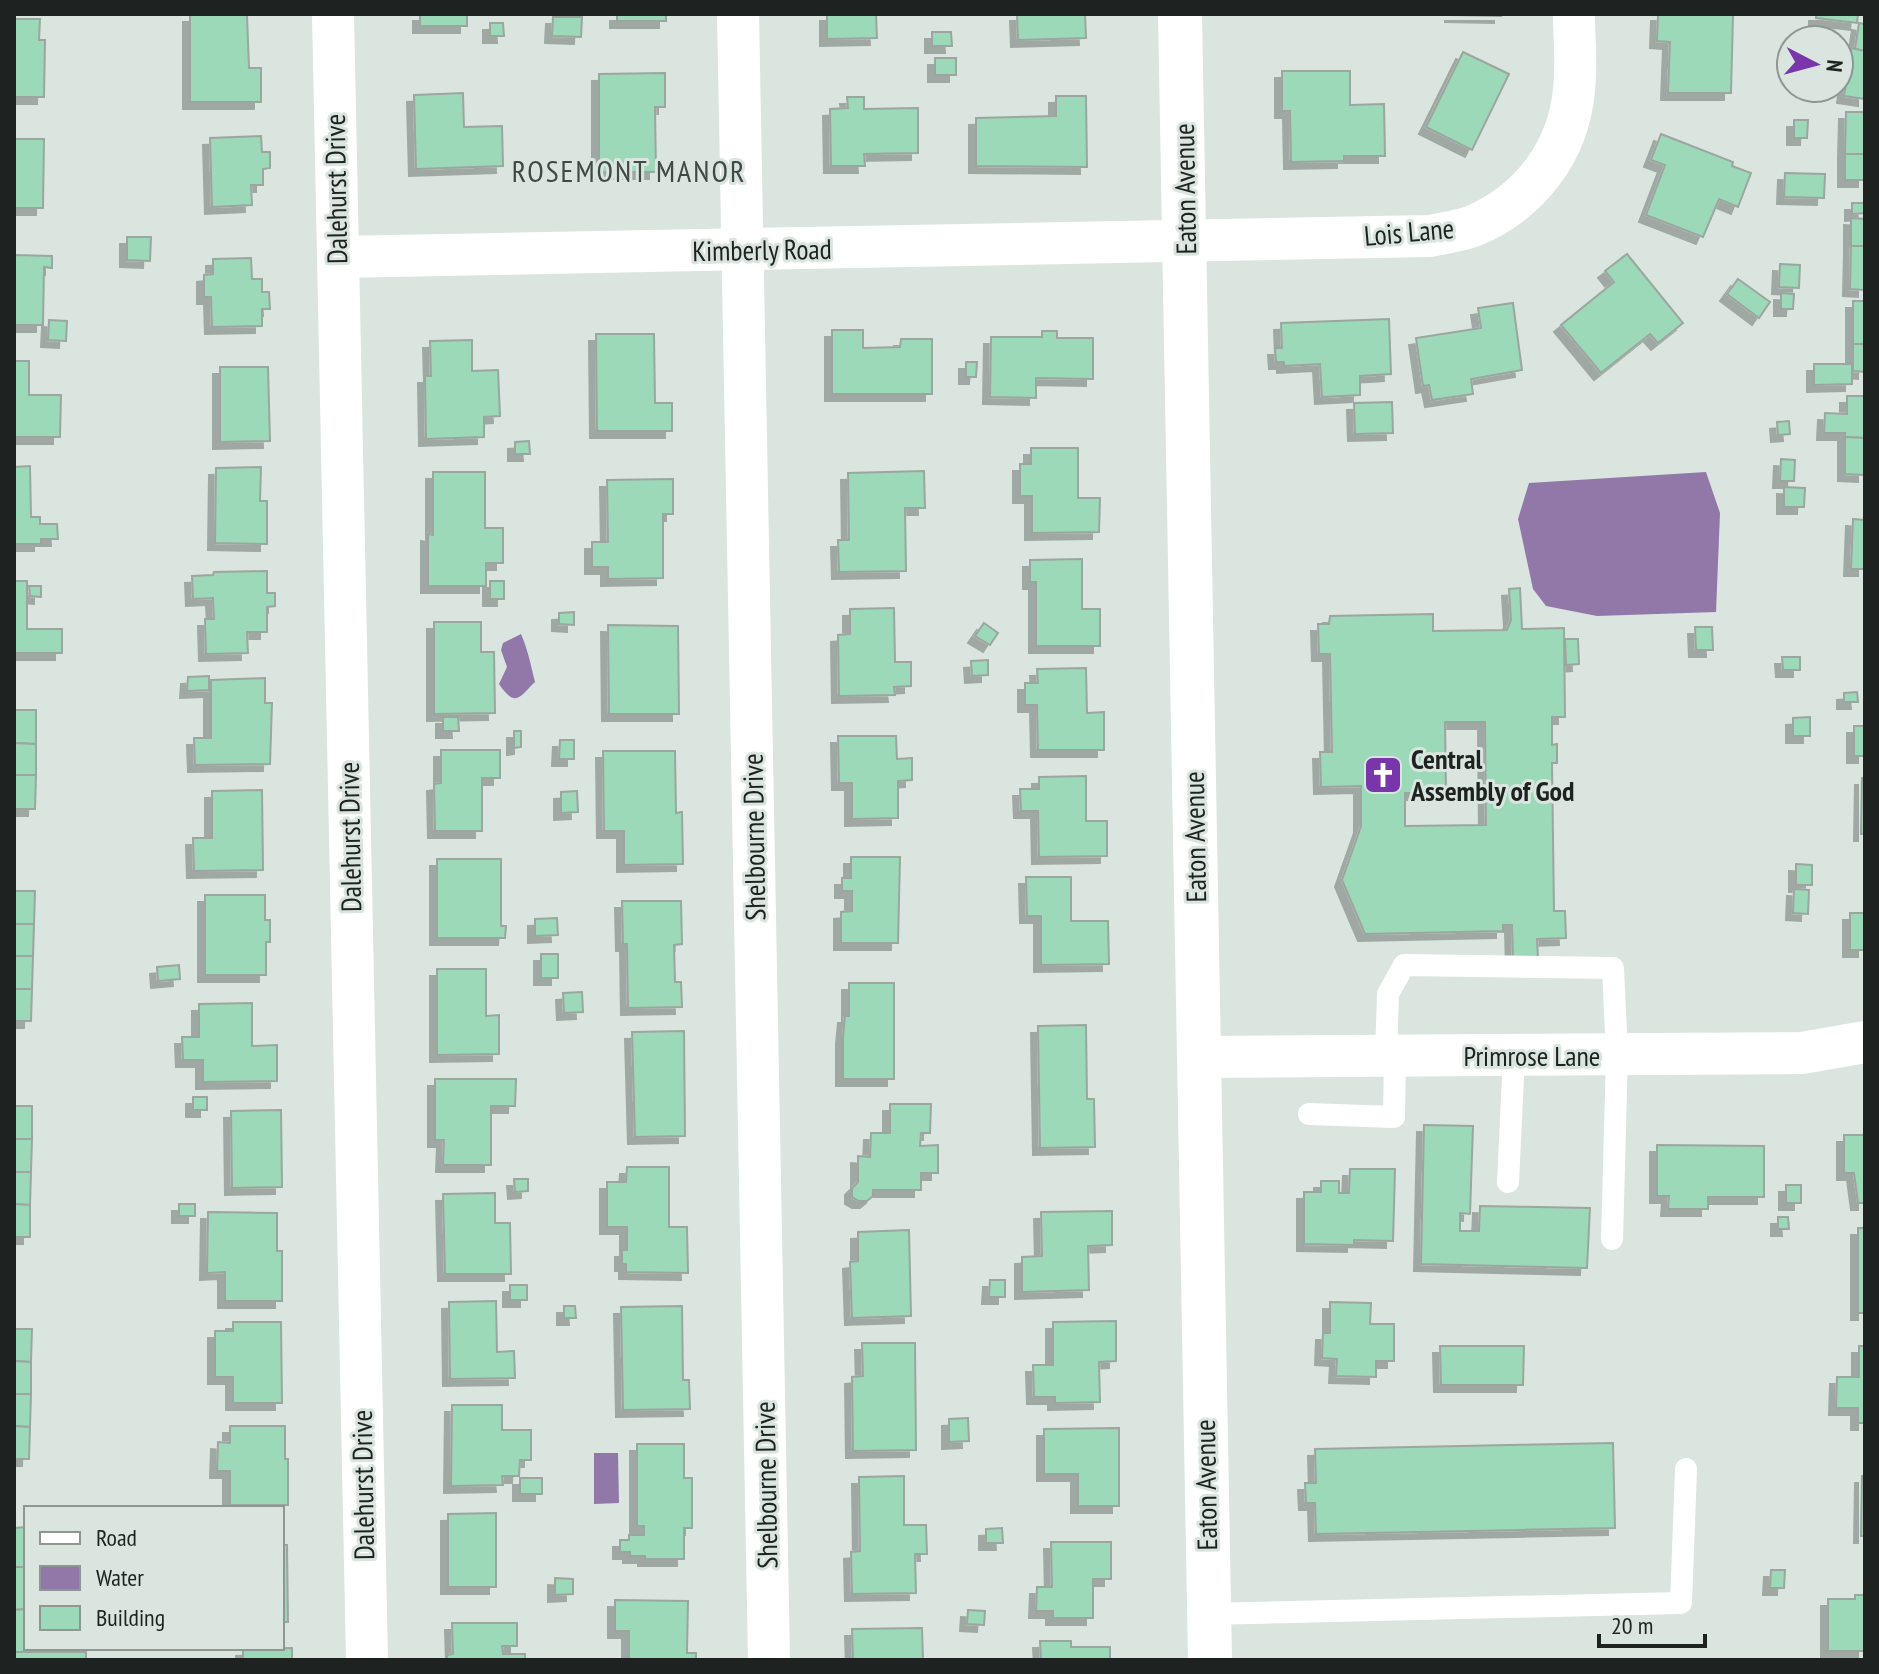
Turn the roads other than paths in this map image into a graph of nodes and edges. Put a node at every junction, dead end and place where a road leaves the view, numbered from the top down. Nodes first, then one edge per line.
1 (333, 14) edge
2 (738, 14) edge
3 (1180, 14) edge
4 (1574, 14) edge
5 (1186, 240) junction
6 (743, 251) junction
7 (338, 257) junction
8 (1865, 1042) edge
9 (1617, 1055) junction
10 (1391, 1056) junction
11 (1514, 1056) junction
12 (1199, 1057) junction
13 (1309, 1114) dead end
14 (1508, 1182) dead end
15 (1612, 1239) dead end
16 (1686, 1469) dead end
17 (1209, 1614) junction
18 (367, 1660) edge
19 (769, 1660) edge
20 (1210, 1660) edge

1 - 7 street, Dalehurst Drive
2 - 6 street, Shelbourne Drive
3 - 5 street, Eaton Avenue
4 - 5 street, Lois Lane
5 - 6 street, Kimberly Road
5 - 12 street, Eaton Avenue
6 - 7 street, Kimberly Road
6 - 19 street, Shelbourne Drive
7 - 18 street, Dalehurst Drive
8 - 9 street, Primrose Lane
9 - 10 lane
9 - 11 street, Primrose Lane
9 - 15 lane
10 - 11 street, Primrose Lane
10 - 12 street, Primrose Lane
10 - 13 lane
11 - 14 lane
12 - 17 street, Eaton Avenue
16 - 17 lane
17 - 20 street, Eaton Avenue

